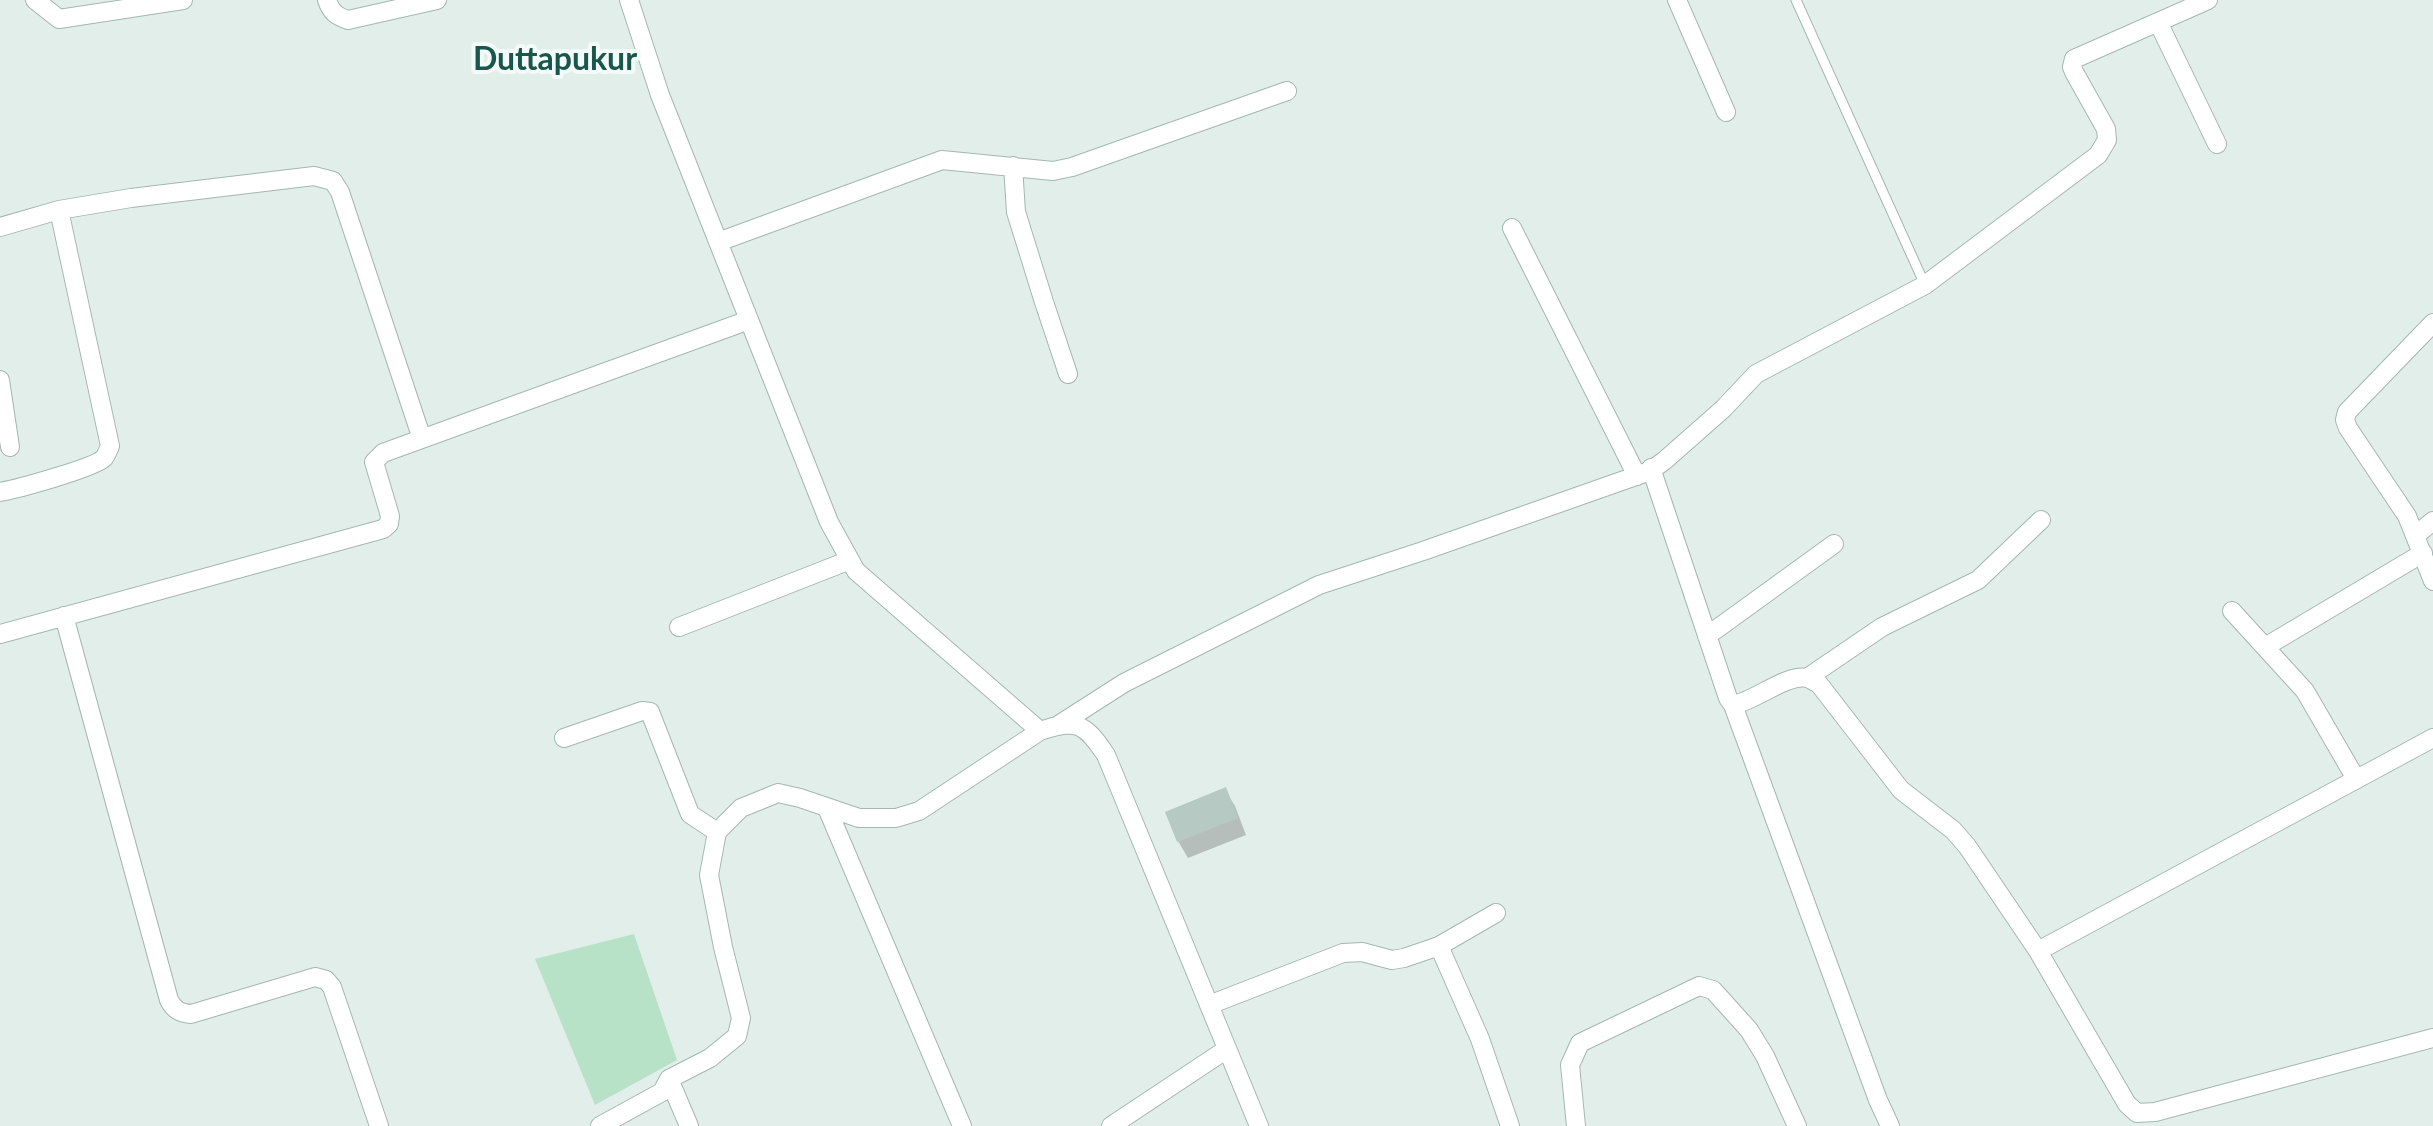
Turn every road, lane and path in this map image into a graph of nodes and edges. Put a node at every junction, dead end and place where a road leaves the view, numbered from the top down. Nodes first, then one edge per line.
1 (35, 0) edge
2 (183, 0) edge
3 (327, 0) edge
4 (437, 0) edge
5 (629, 0) edge
6 (1677, 0) edge
7 (1796, 0) edge
8 (2208, 0) edge
9 (2158, 22) junction
10 (1287, 91) dead end
11 (1726, 112) dead end
12 (2217, 144) dead end
13 (1013, 166) junction
14 (59, 210) junction
15 (0, 227) edge
16 (1512, 228) dead end
17 (718, 242) junction
18 (1925, 285) junction
19 (749, 320) junction
20 (2433, 323) edge
21 (1068, 374) dead end
22 (0, 380) edge
23 (422, 439) junction
24 (10, 447) dead end
25 (1644, 472) junction
26 (0, 492) edge
27 (2041, 520) dead end
28 (2433, 521) edge
29 (2416, 535) junction
30 (1834, 544) dead end
31 (2423, 553) junction
32 (850, 560) junction
33 (2433, 581) edge
34 (2232, 611) dead end
35 (64, 616) junction
36 (679, 627) dead end
37 (0, 634) edge
38 (1707, 636) junction
39 (2265, 647) junction
40 (1807, 678) junction
41 (1733, 705) junction
42 (1060, 724) junction
43 (1040, 731) junction
44 (564, 738) dead end
45 (2433, 738) edge
46 (2356, 779) junction
47 (827, 808) junction
48 (717, 832) junction
49 (1496, 913) dead end
50 (1439, 946) junction
51 (2038, 951) junction
52 (1209, 1005) junction
53 (2433, 1038) edge
54 (1227, 1049) junction
55 (669, 1079) junction
56 (2138, 1119) edge
57 (1882, 1121) edge
58 (379, 1126) edge
59 (600, 1126) edge
60 (689, 1126) edge
61 (962, 1126) edge
62 (1111, 1126) edge
63 (1259, 1126) edge
64 (1510, 1126) edge
65 (1576, 1126) edge
66 (1797, 1126) edge

1 - 2 street
3 - 4 street
5 - 17 street
6 - 11 street
7 - 18 lane
8 - 9 street
9 - 12 street
9 - 18 street
10 - 13 street
13 - 17 street
13 - 21 street
14 - 15 street
14 - 23 street
14 - 26 street
16 - 25 street
17 - 19 street
18 - 25 street
19 - 23 street
19 - 32 street
20 - 29 street
22 - 24 street
23 - 35 street
25 - 38 street
25 - 42 street
27 - 40 street
28 - 29 street
29 - 31 street
30 - 38 street
31 - 33 street
31 - 39 street
32 - 36 street
32 - 43 street
34 - 39 street
35 - 37 street
35 - 58 street
38 - 41 street
39 - 46 street
40 - 41 street
40 - 51 street
41 - 57 street
42 - 43 street
42 - 52 street
43 - 47 street
44 - 48 street
45 - 46 street
46 - 51 street
47 - 48 street
47 - 61 street
48 - 55 street
49 - 50 street
50 - 52 street
50 - 64 street
51 - 56 street
52 - 54 street
53 - 56 street
54 - 62 street
54 - 63 street
55 - 59 street
55 - 60 street
65 - 66 street

